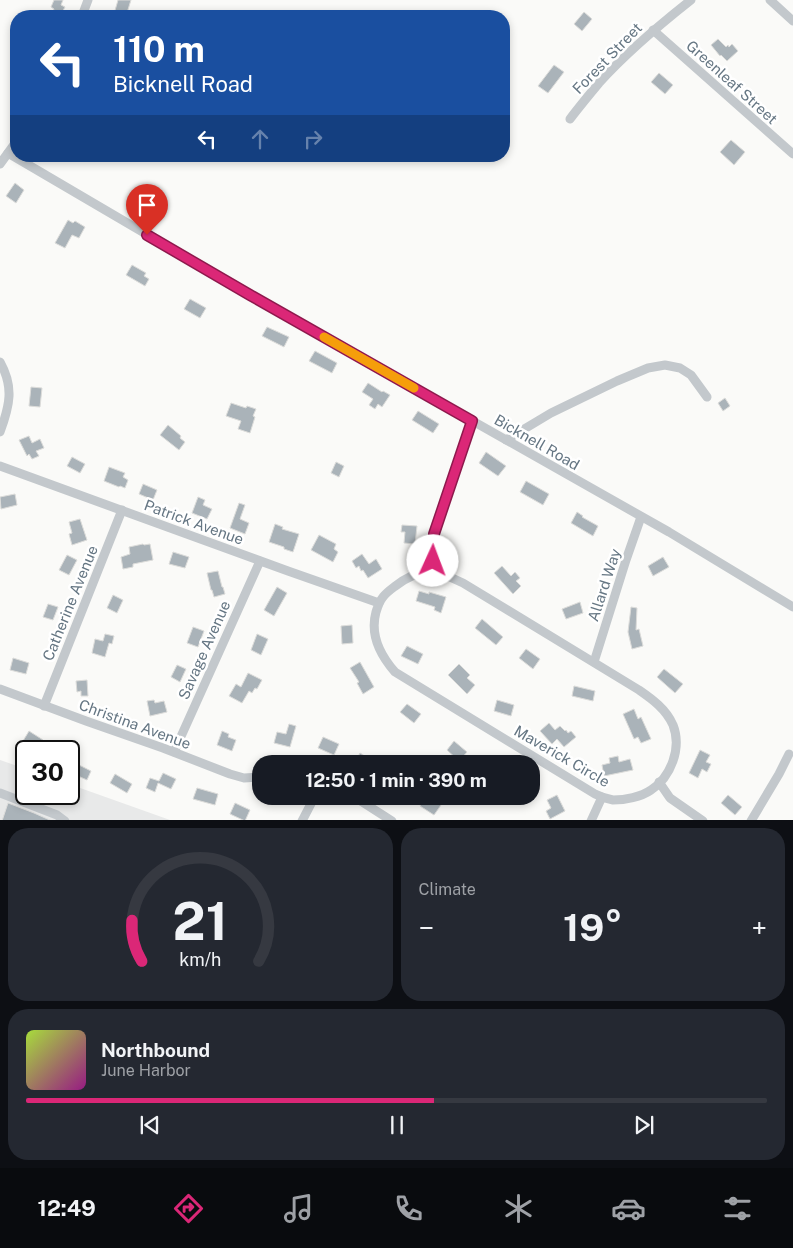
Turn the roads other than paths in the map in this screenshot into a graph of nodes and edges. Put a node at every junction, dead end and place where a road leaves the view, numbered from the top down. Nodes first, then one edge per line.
1 (691, 0) edge
2 (770, 0) edge
3 (793, 21) edge
4 (653, 30) junction
5 (570, 119) dead end
6 (10, 150) edge
7 (8, 153) joint
8 (793, 154) edge
9 (23, 162) edge
10 (0, 164) edge
11 (0, 362) edge
12 (707, 397) dead end
13 (472, 421) junction
14 (0, 432) edge
15 (506, 440) junction
16 (0, 466) edge
17 (122, 510) junction
18 (642, 517) junction
19 (260, 560) junction
20 (433, 571) junction
21 (379, 603) junction
22 (793, 607) edge
23 (594, 662) junction
24 (0, 689) edge
25 (44, 706) junction
26 (174, 752) junction
27 (789, 754) dead end
28 (252, 778) edge
29 (659, 782) junction
30 (0, 793) edge
31 (602, 797) junction
32 (310, 805) edge
33 (367, 805) edge
34 (66, 820) edge
35 (302, 820) edge
36 (392, 820) edge
37 (592, 820) edge
38 (703, 820) edge
39 (751, 820) edge

1 - 4 street, Forest Street
2 - 3 street
4 - 5 street, Forest Street
4 - 8 street, Greenleaf Street
6 - 7 street
7 - 10 street
9 - 13 street, Bicknell Road
11 - 14 street
12 - 15 street
13 - 15 street, Bicknell Road
13 - 20 street
15 - 18 street, Bicknell Road
16 - 17 street, Patrick Avenue
17 - 19 street, Patrick Avenue
17 - 25 street, Catherine Avenue
18 - 22 street, Bicknell Road
18 - 23 street, Allard Way
19 - 21 street, Patrick Avenue
19 - 26 street, Savage Avenue
20 - 21 street
20 - 23 street, Maverick Circle
21 - 31 street, Maverick Circle
23 - 29 street, Maverick Circle
24 - 25 street, Christina Avenue
25 - 26 street, Christina Avenue
26 - 28 street, Christina Avenue
27 - 39 street
29 - 31 street, Maverick Circle
29 - 38 street
30 - 34 street
31 - 37 street
32 - 35 street
33 - 36 street

